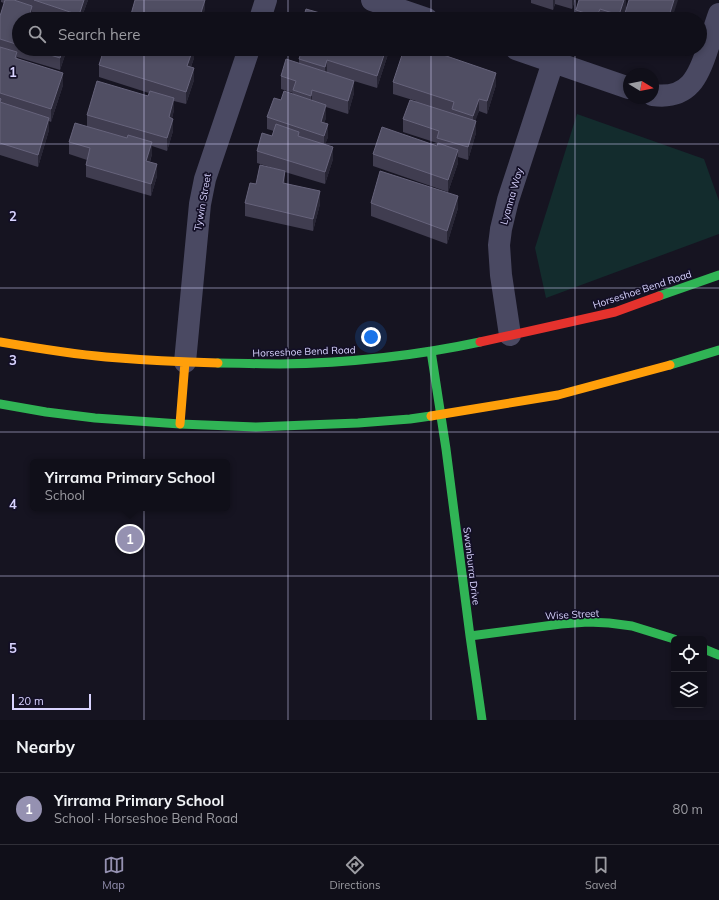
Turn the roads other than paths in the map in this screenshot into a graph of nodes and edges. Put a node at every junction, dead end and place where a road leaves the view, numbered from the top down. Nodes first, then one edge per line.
1 (266, 0) edge
2 (372, 0) edge
3 (262, 12) edge
4 (407, 12) edge
5 (719, 14) edge
6 (707, 49) edge
7 (247, 56) edge
8 (536, 56) edge
9 (705, 56) edge
10 (553, 62) junction
11 (623, 86) edge
12 (659, 96) edge
13 (719, 275) edge
14 (510, 335) junction
15 (0, 342) edge
16 (719, 350) edge
17 (431, 351) junction
18 (184, 362) junction
19 (0, 404) edge
20 (441, 414) junction
21 (180, 424) junction
22 (470, 636) junction
23 (671, 638) edge
24 (707, 651) edge
25 (719, 655) edge
26 (482, 720) edge

1 - 3 street
2 - 4 street
5 - 6 street
7 - 18 street, Tywin Street
8 - 10 street
9 - 12 street
10 - 11 street
10 - 14 street, Lyanna Way
13 - 14 street, Horseshoe Bend Road
14 - 17 street, Horseshoe Bend Road
15 - 18 street, Horseshoe Bend Road
16 - 20 street
17 - 18 street, Horseshoe Bend Road
17 - 20 street, Swanburra Drive
18 - 21 street
19 - 21 street
20 - 21 street
20 - 22 street, Swanburra Drive
22 - 23 street, Wise Street
22 - 26 street, Swanburra Drive
24 - 25 street

